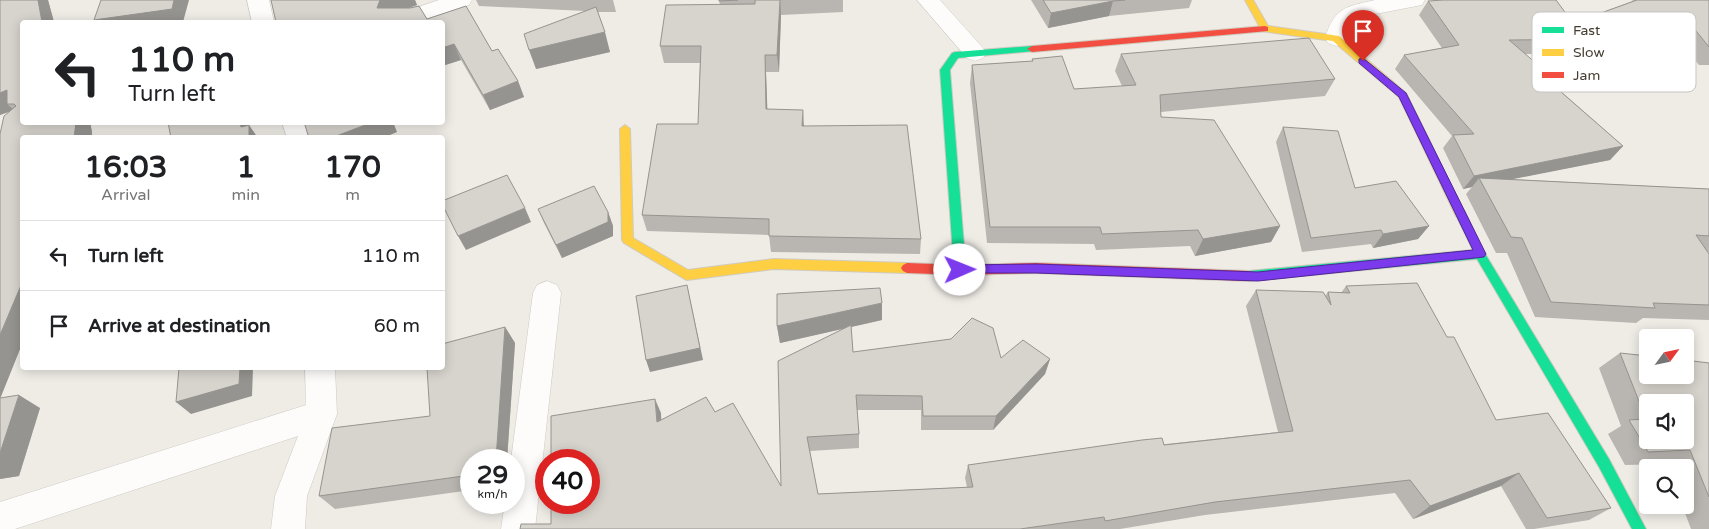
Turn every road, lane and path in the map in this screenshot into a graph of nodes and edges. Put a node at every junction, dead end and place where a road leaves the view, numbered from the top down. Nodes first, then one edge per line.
1 (258, 0) edge
2 (461, 0) edge
3 (928, 0) edge
4 (1249, 0) edge
5 (1414, 0) edge
6 (263, 20) edge
7 (403, 20) edge
8 (1265, 29) junction
9 (1336, 38) junction
10 (975, 53) junction
11 (625, 129) dead end
12 (1480, 254) junction
13 (960, 270) junction
14 (547, 292) dead end
15 (320, 370) edge
16 (322, 414) junction
17 (0, 518) edge
18 (288, 529) edge
19 (518, 529) edge
20 (1639, 529) edge

1 - 6 street
2 - 7 street
3 - 10 street
4 - 8 street
5 - 9 street
8 - 9 street
8 - 10 street
9 - 12 street
10 - 13 street
11 - 13 street
12 - 13 street
12 - 20 street
14 - 19 street
15 - 16 street
16 - 17 street
16 - 18 street

